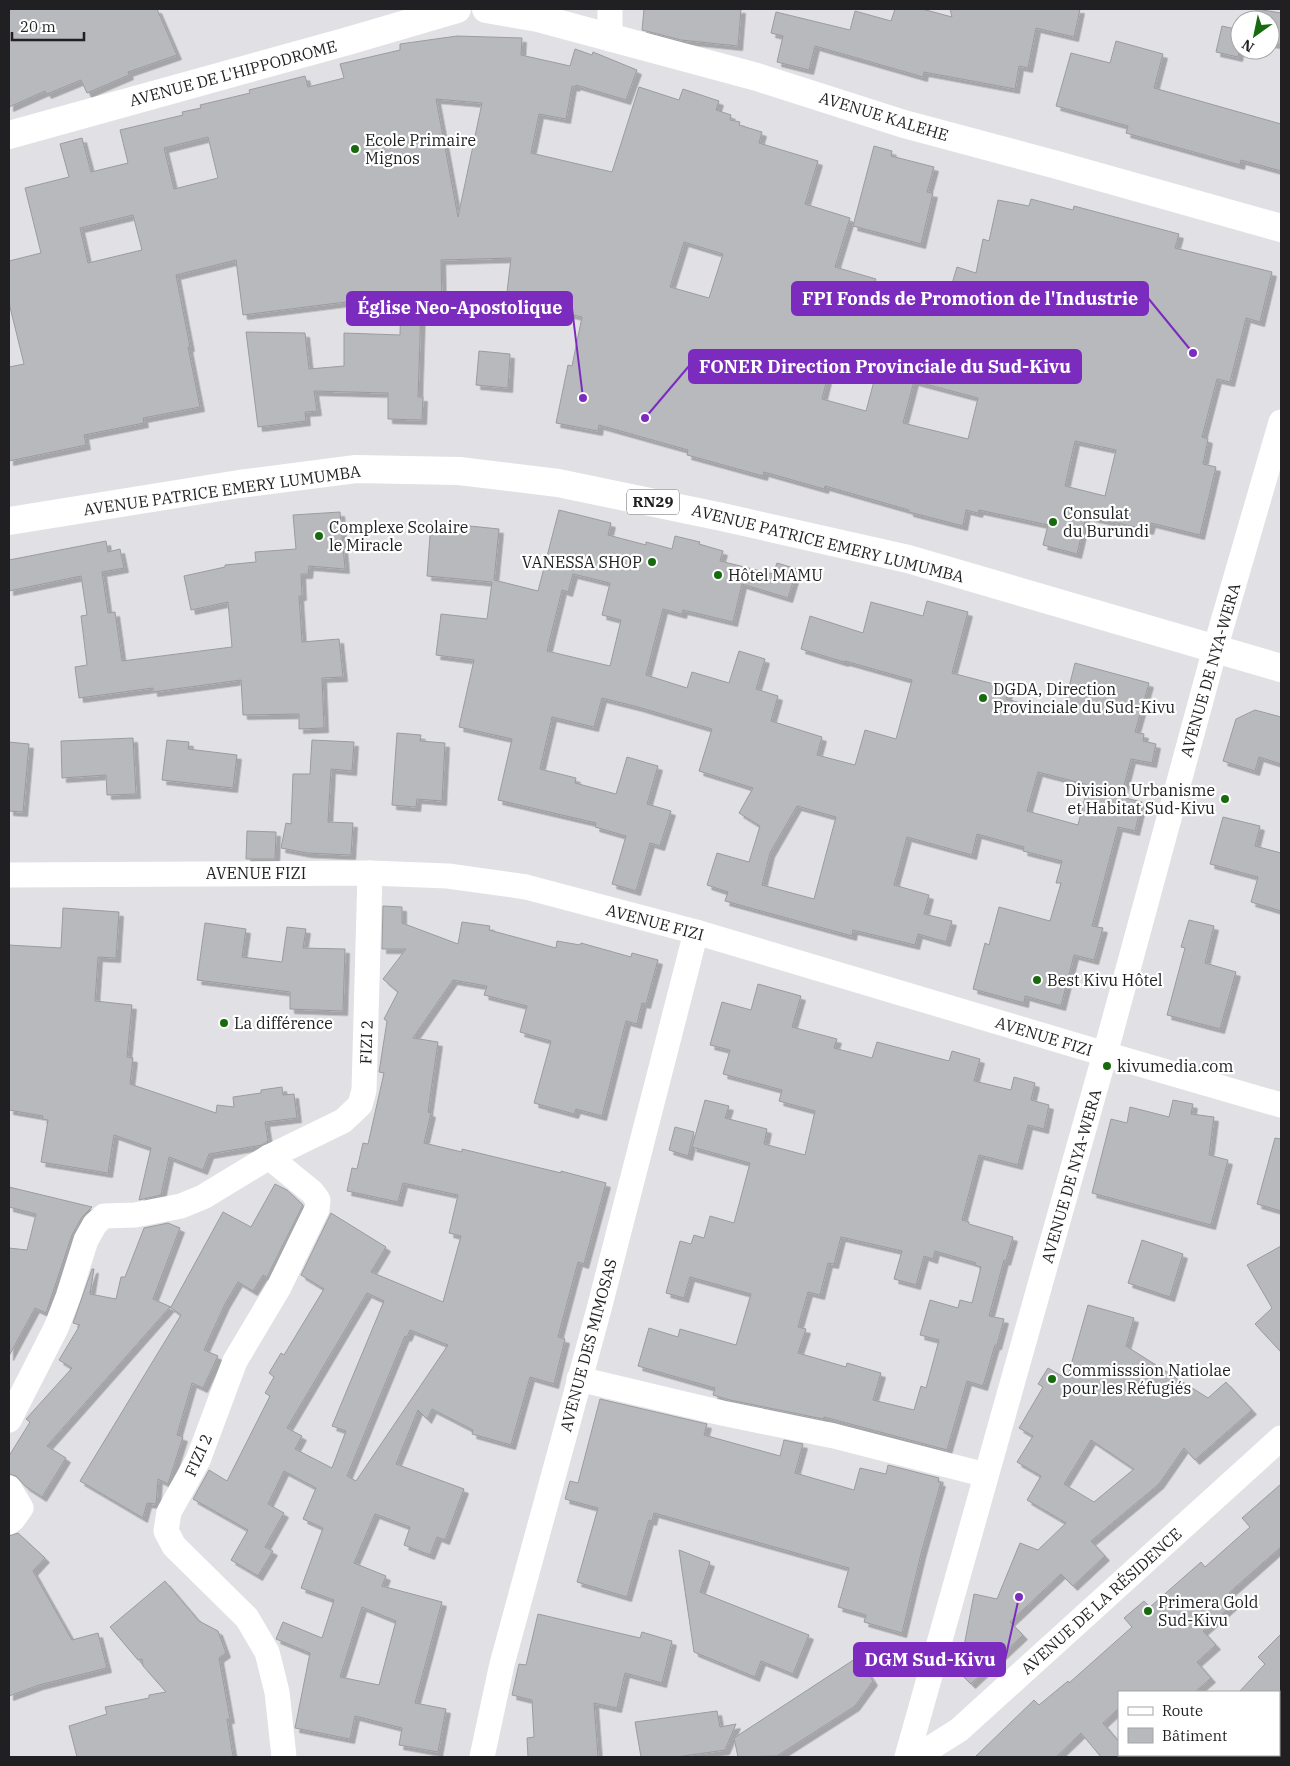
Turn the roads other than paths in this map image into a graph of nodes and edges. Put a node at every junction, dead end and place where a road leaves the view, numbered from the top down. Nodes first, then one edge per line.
1 (457, 9) edge
2 (486, 9) edge
3 (610, 9) edge
4 (610, 39) junction
5 (9, 135) edge
6 (1281, 228) edge
7 (1281, 422) edge
8 (9, 521) edge
9 (1214, 650) junction
10 (1281, 668) edge
11 (370, 873) junction
12 (9, 875) edge
13 (696, 932) junction
14 (1105, 1054) junction
15 (1281, 1105) edge
16 (269, 1157) junction
17 (579, 1379) junction
18 (9, 1420) edge
19 (1281, 1438) edge
20 (986, 1475) junction
21 (9, 1488) edge
22 (9, 1522) edge
23 (284, 1757) edge
24 (482, 1757) edge
25 (907, 1757) edge
26 (916, 1757) edge

1 - 5 main road, AVENUE DE L'HIPPODROME
2 - 4 main road, AVENUE KALEHE
3 - 4 street
4 - 6 main road, AVENUE KALEHE
7 - 9 street, AVENUE DE NYA-WERA
8 - 9 main road, AVENUE PATRICE EMERY LUMUMBA / RN29
9 - 10 main road, AVENUE PATRICE EMERY LUMUMBA / RN29
9 - 14 street, AVENUE DE NYA-WERA
11 - 12 street, AVENUE FIZI
11 - 13 street, AVENUE FIZI
11 - 16 street, FIZI 2
13 - 14 street, AVENUE FIZI
13 - 17 street, AVENUE DES MIMOSAS
14 - 15 street, AVENUE FIZI
14 - 20 street, AVENUE DE NYA-WERA
16 - 18 street, FIZI 2
16 - 23 street, FIZI 2
17 - 20 street
17 - 24 street, AVENUE DES MIMOSAS
19 - 26 street, AVENUE DE LA RÉSIDENCE
20 - 25 street, AVENUE DE NYA-WERA
21 - 22 street

